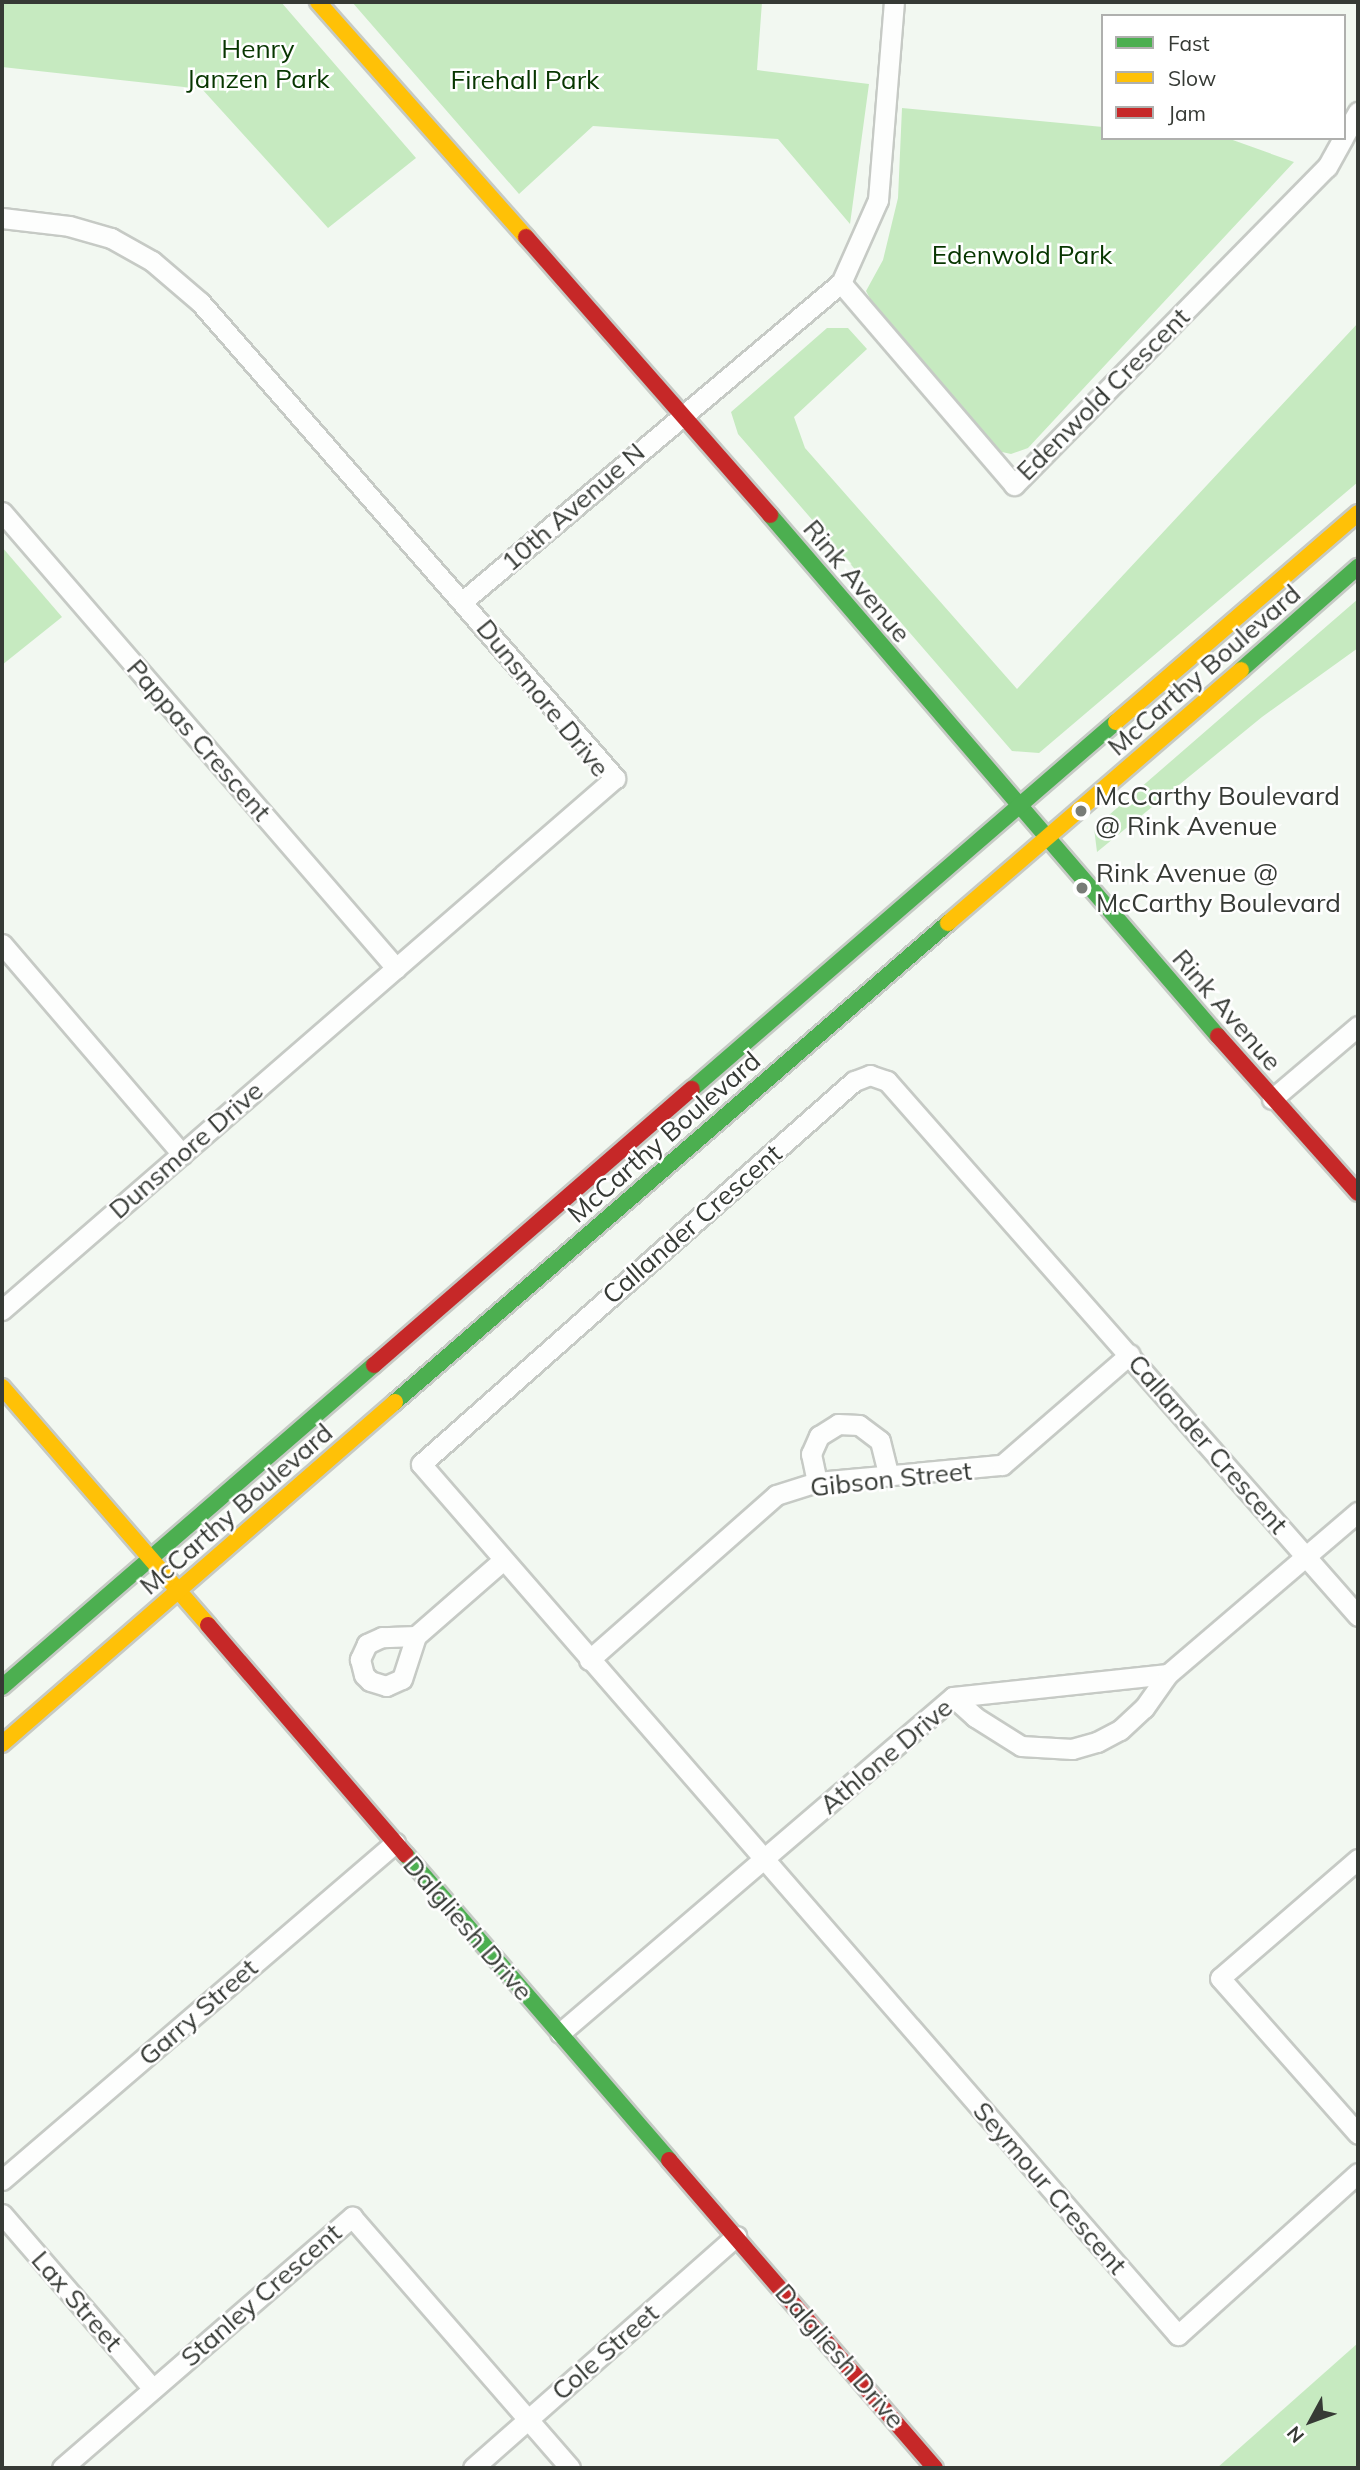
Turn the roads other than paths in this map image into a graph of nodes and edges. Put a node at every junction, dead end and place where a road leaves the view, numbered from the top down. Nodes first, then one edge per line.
1 (318, 2) edge
2 (894, 2) edge
3 (1358, 112) edge
4 (1346, 133) edge
5 (1342, 140) edge
6 (2, 218) edge
7 (841, 282) junction
8 (682, 414) junction
9 (2, 512) edge
10 (1358, 513) edge
11 (1358, 567) edge
12 (463, 601) junction
13 (1018, 806) junction
14 (1048, 840) junction
15 (2, 944) edge
16 (396, 968) junction
17 (1358, 1026) edge
18 (1272, 1099) junction
19 (182, 1154) junction
20 (1358, 1193) edge
21 (2, 1310) edge
22 (1130, 1354) junction
23 (2, 1387) edge
24 (889, 1476) junction
25 (817, 1482) junction
26 (1358, 1512) edge
27 (1307, 1558) junction
28 (148, 1560) junction
29 (503, 1560) junction
30 (178, 1593) junction
31 (1358, 1616) edge
32 (416, 1636) dead end
33 (589, 1660) junction
34 (1168, 1674) junction
35 (2, 1687) edge
36 (953, 1697) junction
37 (2, 1744) edge
38 (395, 1843) junction
39 (764, 1859) junction
40 (1358, 1859) edge
41 (560, 2033) junction
42 (1358, 2134) edge
43 (1358, 2173) edge
44 (2, 2180) edge
45 (2, 2214) edge
46 (736, 2236) junction
47 (153, 2389) junction
48 (528, 2420) junction
49 (62, 2468) edge
50 (473, 2468) edge
51 (570, 2468) edge
52 (935, 2468) edge

1 - 8 main road, Rink Avenue
2 - 7 street
3 - 4 street, Edenwold Crescent
5 - 7 street, Edenwold Crescent
6 - 12 street, Dunsmore Drive
7 - 8 street
8 - 12 street, 10th Avenue N
8 - 13 main road, Rink Avenue
9 - 16 street, Pappas Crescent
10 - 13 main road, McCarthy Boulevard
11 - 14 main road, McCarthy Boulevard
12 - 16 street, Dunsmore Drive
13 - 14 main road, Rink Avenue
13 - 28 main road, McCarthy Boulevard
14 - 18 main road, Rink Avenue
14 - 30 main road, McCarthy Boulevard
15 - 19 street
16 - 19 street, Dunsmore Drive
17 - 18 street
18 - 20 main road, Rink Avenue
19 - 21 street, Dunsmore Drive
22 - 24 street, Gibson Street
22 - 27 street, Callander Crescent
22 - 29 street, Callander Crescent
23 - 28 main road, Dalgliesh Drive
24 - 25 street, Gibson Street
24 - 25 street
25 - 33 street, Gibson Street
26 - 27 street
27 - 31 street
27 - 34 street
28 - 30 main road, Dalgliesh Drive
28 - 35 main road, McCarthy Boulevard
29 - 32 street
29 - 33 street, Callander Crescent
30 - 37 main road, McCarthy Boulevard
30 - 38 main road, Dalgliesh Drive
33 - 39 street, Callander Crescent
34 - 36 street, Athlone Drive
34 - 36 street
36 - 39 street, Athlone Drive
38 - 41 main road, Dalgliesh Drive
38 - 44 street, Garry Street
39 - 41 street, Athlone Drive
39 - 43 street, Seymour Crescent
40 - 42 street
41 - 46 main road, Dalgliesh Drive
45 - 47 street, Lax Street
46 - 48 street, Cole Street
46 - 52 main road, Dalgliesh Drive
47 - 48 street, Stanley Crescent
47 - 49 street, Stanley Crescent
48 - 50 street, Cole Street
48 - 51 street

